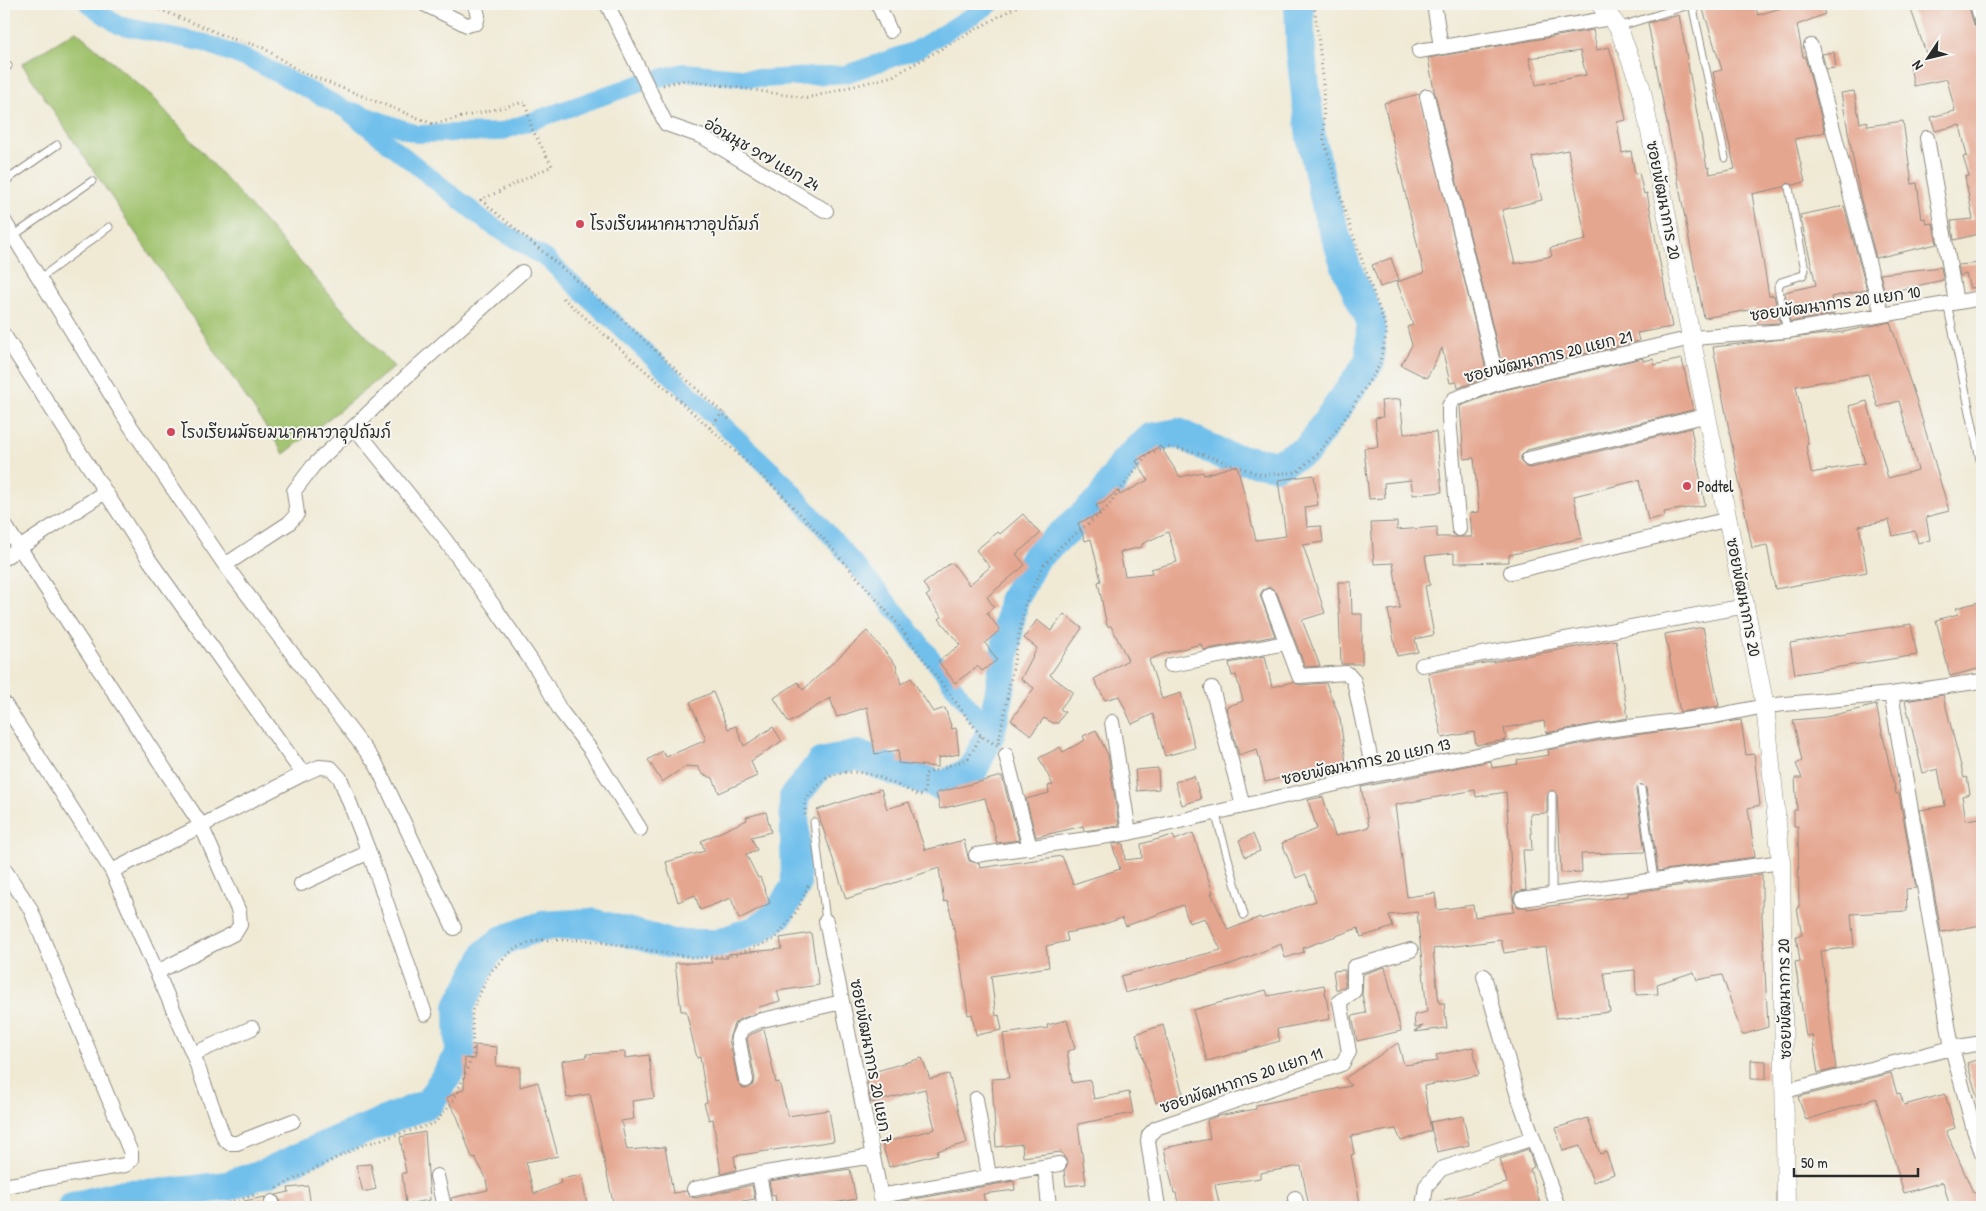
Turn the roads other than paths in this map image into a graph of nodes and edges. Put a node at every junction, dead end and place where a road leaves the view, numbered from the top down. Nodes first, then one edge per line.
1 (424, 4) edge
2 (475, 4) edge
3 (607, 4) edge
4 (878, 4) edge
5 (1434, 4) edge
6 (1600, 4) edge
7 (1692, 4) edge
8 (1977, 4) edge
9 (1982, 22) edge
10 (1614, 23) junction
11 (890, 32) dead end
12 (1811, 46) dead end
13 (1441, 47) junction
14 (1419, 51) dead end
15 (1427, 96) dead end
16 (1928, 138) dead end
17 (57, 145) dead end
18 (1726, 158) dead end
19 (92, 181) dead end
20 (4, 182) edge
21 (1789, 188) dead end
22 (826, 211) dead end
23 (4, 220) edge
24 (109, 227) dead end
25 (13, 236) junction
26 (522, 272) dead end
27 (39, 279) junction
28 (1982, 298) edge
29 (1951, 303) junction
30 (1882, 314) junction
31 (1787, 330) junction
32 (4, 335) edge
33 (1692, 338) junction
34 (1498, 383) junction
35 (1708, 415) junction
36 (355, 428) junction
37 (1528, 460) dead end
38 (1982, 469) edge
39 (105, 492) junction
40 (1729, 519) junction
41 (4, 524) edge
42 (1459, 529) dead end
43 (20, 547) junction
44 (4, 558) edge
45 (225, 565) junction
46 (1511, 572) dead end
47 (1269, 596) dead end
48 (1746, 606) junction
49 (1286, 643) junction
50 (1422, 665) dead end
51 (1171, 666) dead end
52 (1982, 681) edge
53 (1212, 688) dead end
54 (1891, 694) junction
55 (4, 703) edge
56 (1766, 706) junction
57 (1112, 722) dead end
58 (1006, 755) dead end
59 (303, 774) junction
60 (1374, 775) junction
61 (1641, 789) dead end
62 (1552, 796) dead end
63 (1243, 806) junction
64 (1215, 812) junction
65 (814, 822) dead end
66 (201, 825) junction
67 (640, 829) dead end
68 (1129, 833) junction
69 (1030, 848) junction
70 (369, 852) junction
71 (976, 856) dead end
72 (1781, 862) junction
73 (4, 868) edge
74 (112, 871) junction
75 (1654, 880) junction
76 (301, 884) dead end
77 (9, 887) edge
78 (1552, 895) junction
79 (1522, 899) dead end
80 (1244, 915) dead end
81 (826, 921) joint
82 (454, 928) dead end
83 (1411, 950) dead end
84 (157, 972) junction
85 (1484, 976) dead end
86 (842, 1002) junction
87 (425, 1014) dead end
88 (252, 1028) dead end
89 (1982, 1043) edge
90 (1952, 1048) junction
91 (193, 1054) junction
92 (746, 1080) dead end
93 (1785, 1090) junction
94 (976, 1099) dead end
95 (293, 1121) dead end
96 (1533, 1138) junction
97 (1982, 1153) edge
98 (873, 1156) junction
99 (759, 1174) junction
100 (437, 1176) dead end
101 (989, 1176) junction
102 (4, 1186) edge
103 (694, 1188) dead end
104 (882, 1201) edge
105 (444, 1207) edge
106 (765, 1207) edge
107 (1049, 1207) edge
108 (1158, 1207) edge
109 (1423, 1207) edge
110 (1558, 1207) edge
111 (1786, 1207) edge

1 - 2 street
3 - 22 street, อ่อนนุช ๑๗ แยก 24
4 - 11 street
5 - 13 street
6 - 10 street, ซอยพัฒนาการ 20
7 - 10 lane
7 - 18 lane
8 - 9 street
10 - 13 street
10 - 33 street, ซอยพัฒนาการ 20
12 - 30 street
13 - 14 street
15 - 34 street
16 - 29 street
17 - 20 lane
19 - 25 lane
21 - 31 lane
23 - 25 street
24 - 27 lane
25 - 27 street
26 - 36 street
27 - 45 street
28 - 29 street, ซอยพัฒนาการ 20 แยก 10
29 - 30 street, ซอยพัฒนาการ 20 แยก 10
29 - 38 lane
30 - 31 street, ซอยพัฒนาการ 20 แยก 10
31 - 33 street, ซอยพัฒนาการ 20 แยก 10
32 - 39 street
33 - 34 street, ซอยพัฒนาการ 20 แยก 21
33 - 35 street, ซอยพัฒนาการ 20
34 - 42 street, ซอยพัฒนาการ 20 แยก 21
35 - 37 street
35 - 40 street, ซอยพัฒนาการ 20
36 - 45 street
36 - 67 street
39 - 43 street
39 - 59 street
40 - 46 street
40 - 48 street, ซอยพัฒนาการ 20
41 - 43 street
43 - 44 street
43 - 66 street
45 - 82 street
47 - 49 street
48 - 50 street
48 - 56 street, ซอยพัฒนาการ 20
49 - 51 street
49 - 60 street
52 - 54 street
53 - 63 street
54 - 56 street
54 - 90 street
55 - 74 street
56 - 60 street, ซอยพัฒนาการ 20 แยก 13
56 - 72 street, ซอยพัฒนาการ 20
57 - 68 street
58 - 69 street
59 - 66 street
59 - 70 street
60 - 63 street, ซอยพัฒนาการ 20 แยก 13
61 - 75 lane
62 - 78 lane
63 - 64 street, ซอยพัฒนาการ 20 แยก 13
64 - 68 street, ซอยพัฒนาการ 20 แยก 13
64 - 80 lane
65 - 81 lane
66 - 74 street
66 - 84 street
68 - 69 street, ซอยพัฒนาการ 20 แยก 13
69 - 71 street, ซอยพัฒนาการ 20 แยก 13
70 - 76 street
70 - 87 street
72 - 75 street
72 - 93 street, ซอยพัฒนาการ 20
73 - 77 street
74 - 84 street
75 - 78 street
77 - 102 street
78 - 79 street
81 - 86 street, ซอยพัฒนาการ 20 แยก 7
83 - 108 street, ซอยพัฒนาการ 20 แยก 11
84 - 91 street
85 - 96 street
86 - 92 street
86 - 98 street, ซอยพัฒนาการ 20 แยก 7
88 - 91 street
89 - 90 street
90 - 93 street
90 - 97 street
91 - 95 street
93 - 111 street, ซอยพัฒนาการ 20
94 - 101 street
96 - 109 street
96 - 110 street
98 - 99 street
98 - 104 street, ซอยพัฒนาการ 20 แยก 7
99 - 103 street
99 - 106 street
100 - 105 street
101 - 104 street
101 - 107 street

